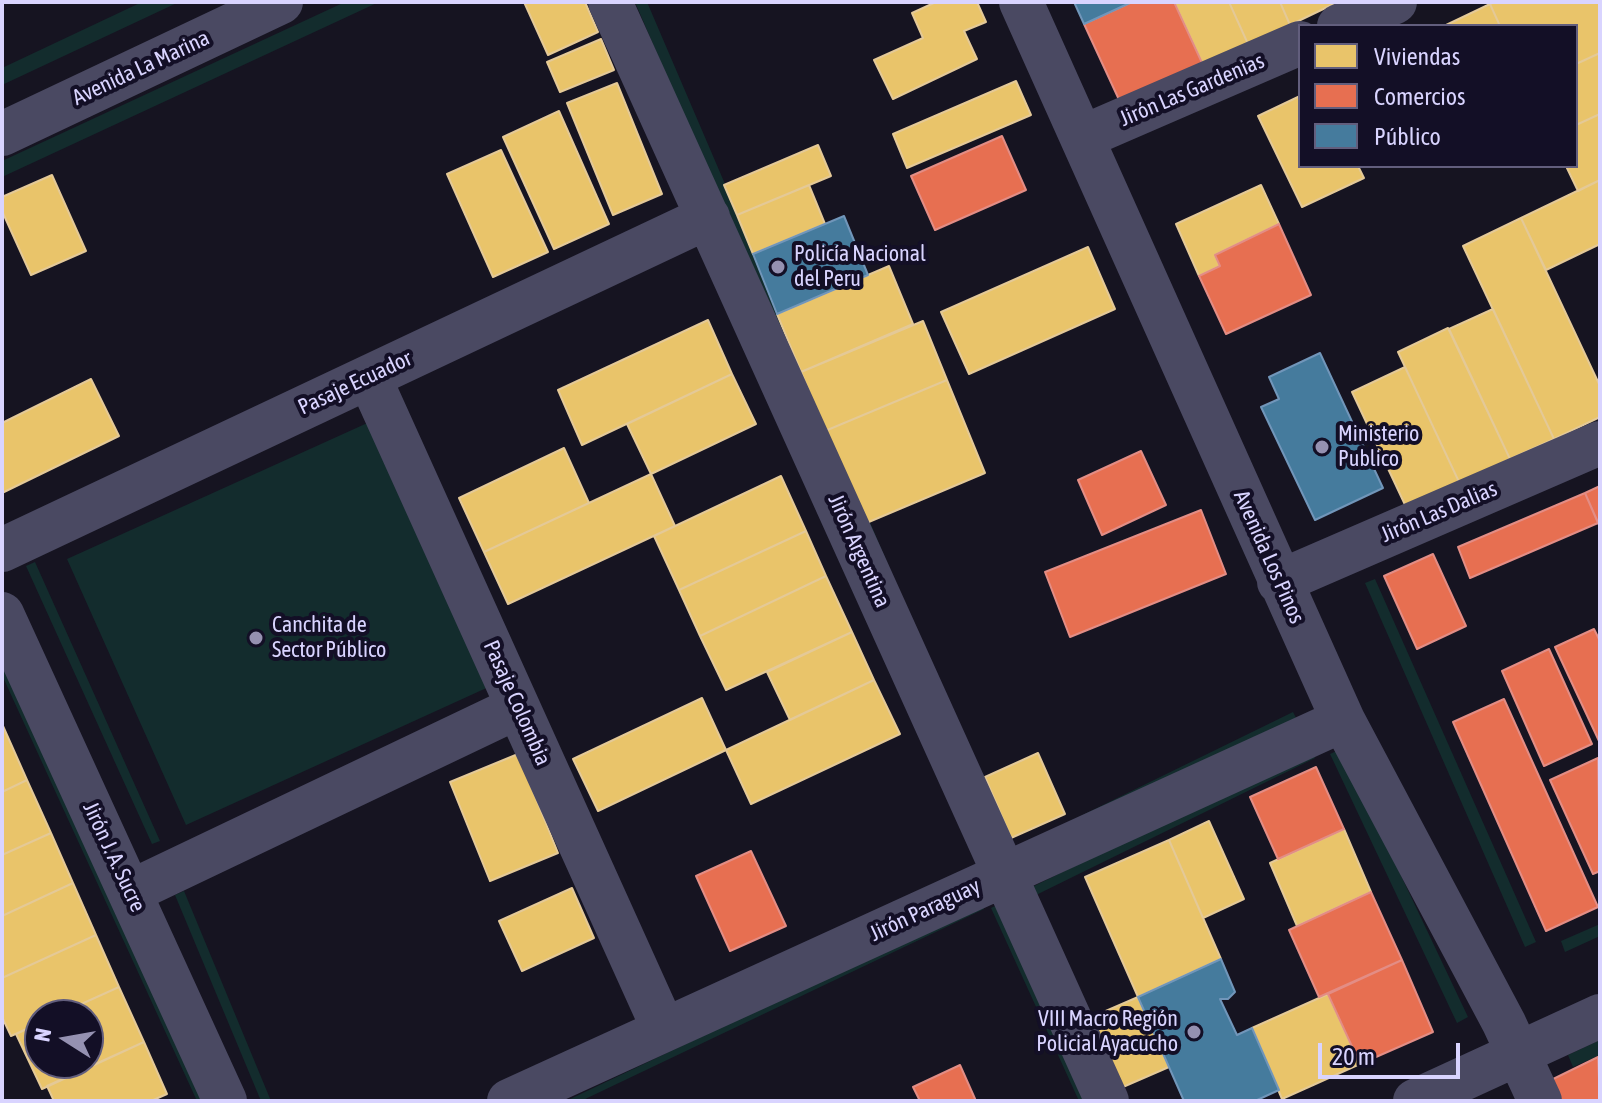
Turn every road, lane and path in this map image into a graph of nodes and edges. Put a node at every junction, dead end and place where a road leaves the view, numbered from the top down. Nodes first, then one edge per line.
1 (281, 2) edge
2 (610, 2) edge
3 (1021, 2) edge
4 (1395, 2) edge
5 (1344, 24) edge
6 (1298, 44) edge
7 (2, 134) edge
8 (1083, 137) junction
9 (708, 217) junction
10 (369, 377) junction
11 (1600, 443) edge
12 (2, 550) edge
13 (1279, 582) junction
14 (2, 614) edge
15 (518, 707) junction
16 (1343, 720) junction
17 (1004, 873) junction
18 (130, 892) junction
19 (1600, 1016) edge
20 (664, 1030) junction
21 (1519, 1055) junction
22 (225, 1101) edge
23 (509, 1101) edge
24 (1107, 1101) edge
25 (1415, 1101) edge
26 (1540, 1101) edge

1 - 7 street, Avenida La Marina
2 - 9 street, Jirón Argentina
3 - 8 street, Avenida Los Pinos
4 - 5 street
6 - 8 street, Jirón Las Gardenias
8 - 13 street, Avenida Los Pinos
9 - 10 street, Pasaje Ecuador
9 - 17 street, Jirón Argentina
10 - 12 street, Pasaje Ecuador
10 - 15 street, Pasaje Colombia
11 - 13 street, Jirón Las Dalias
13 - 16 street, Avenida Los Pinos
14 - 18 street, Jirón J. A. Sucre
15 - 18 street
15 - 20 street, Pasaje Colombia
16 - 17 street, Jirón Paraguay
16 - 21 street, Avenida Los Pinos
17 - 20 street, Jirón Paraguay
17 - 24 street, Jirón Argentina
18 - 22 street, Jirón J. A. Sucre
19 - 21 street
20 - 23 street, Jirón Paraguay
21 - 25 street
21 - 26 street, Avenida Los Pinos

